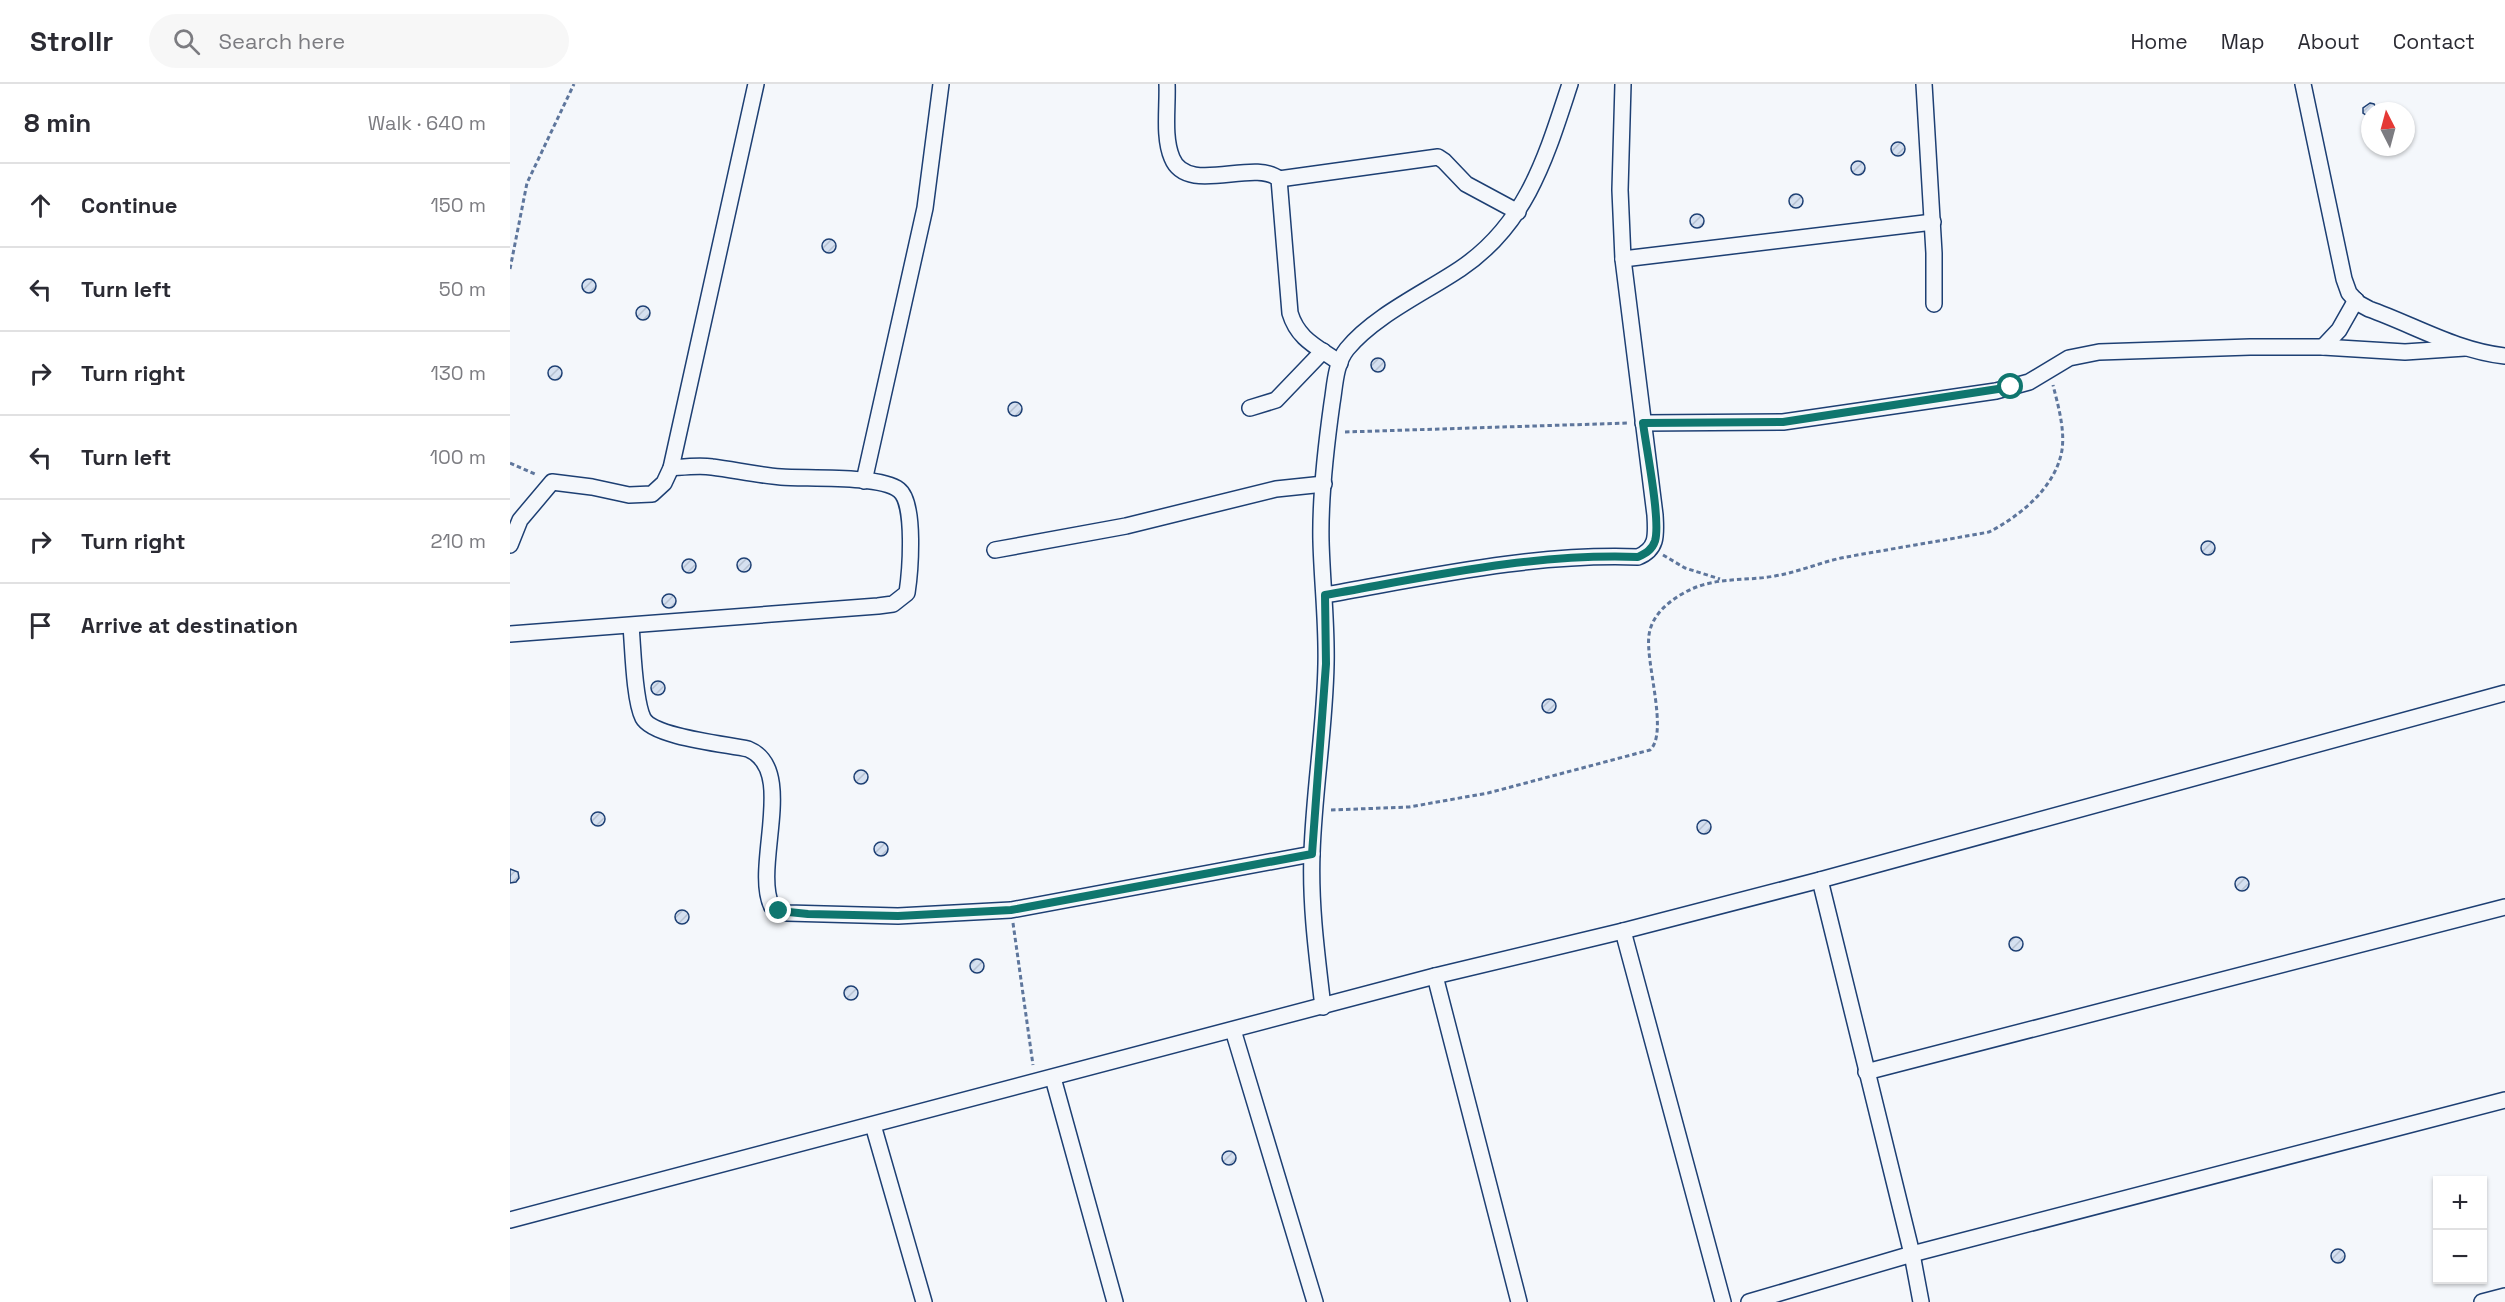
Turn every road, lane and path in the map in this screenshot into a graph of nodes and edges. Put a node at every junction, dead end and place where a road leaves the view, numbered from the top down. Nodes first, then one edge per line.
1 (574, 84) edge
2 (756, 84) edge
3 (941, 84) edge
4 (1167, 84) edge
5 (1570, 84) edge
6 (1623, 84) edge
7 (1924, 84) edge
8 (2303, 84) edge
9 (1279, 179) junction
10 (1518, 212) junction
11 (1933, 222) junction
12 (1623, 259) junction
13 (510, 269) edge
14 (2356, 300) junction
15 (1934, 304) dead end
16 (2323, 347) junction
17 (2465, 348) junction
18 (1323, 351) junction
19 (2505, 356) edge
20 (1340, 363) junction
21 (2049, 372) junction
22 (1250, 408) dead end
23 (1643, 423) junction
24 (1328, 432) junction
25 (510, 463) edge
26 (671, 468) junction
27 (864, 481) junction
28 (552, 482) junction
29 (1324, 484) junction
30 (510, 545) edge
31 (1651, 548) junction
32 (995, 550) dead end
33 (1724, 579) junction
34 (1325, 595) junction
35 (631, 626) junction
36 (510, 634) edge
37 (2505, 693) edge
38 (1314, 810) junction
39 (1312, 854) junction
40 (1820, 880) junction
41 (2505, 907) edge
42 (1011, 910) junction
43 (1623, 931) junction
44 (1435, 976) junction
45 (1323, 1007) junction
46 (1233, 1030) junction
47 (1866, 1072) junction
48 (1053, 1078) junction
49 (1036, 1082) junction
50 (2505, 1100) edge
51 (873, 1125) junction
52 (510, 1220) edge
53 (1912, 1254) junction
54 (2505, 1296) edge
55 (924, 1302) edge
56 (1115, 1302) edge
57 (1315, 1302) edge
58 (1519, 1302) edge
59 (1723, 1302) edge
60 (1749, 1302) edge
61 (1921, 1302) edge
62 (2481, 1302) edge

1 - 13 path
2 - 26 street
3 - 27 street
4 - 9 street
5 - 10 street
6 - 12 street
7 - 11 street
8 - 14 street
9 - 10 street
9 - 18 street
10 - 20 street
11 - 12 street
11 - 15 street
12 - 23 street
14 - 16 street
14 - 17 street
16 - 17 street
16 - 21 street
17 - 19 street
18 - 20 street
18 - 22 street
20 - 24 street
21 - 23 street
21 - 33 path
23 - 24 path
23 - 31 street
24 - 29 street
25 - 28 path
26 - 27 street
26 - 28 street
27 - 35 street
28 - 30 street
29 - 32 street
29 - 34 street
31 - 33 path
31 - 34 street
33 - 38 path
34 - 38 street
35 - 36 street
35 - 42 street
37 - 40 street
38 - 39 street
39 - 42 street
39 - 45 street
40 - 43 street
40 - 47 street
41 - 47 street
42 - 49 path
43 - 44 street
43 - 59 street
44 - 45 street
44 - 58 street
45 - 46 street
46 - 48 street
46 - 57 street
47 - 53 street
48 - 49 street
48 - 56 street
49 - 51 street
50 - 53 street
51 - 52 street
51 - 55 street
53 - 60 street
53 - 61 street
54 - 62 street

